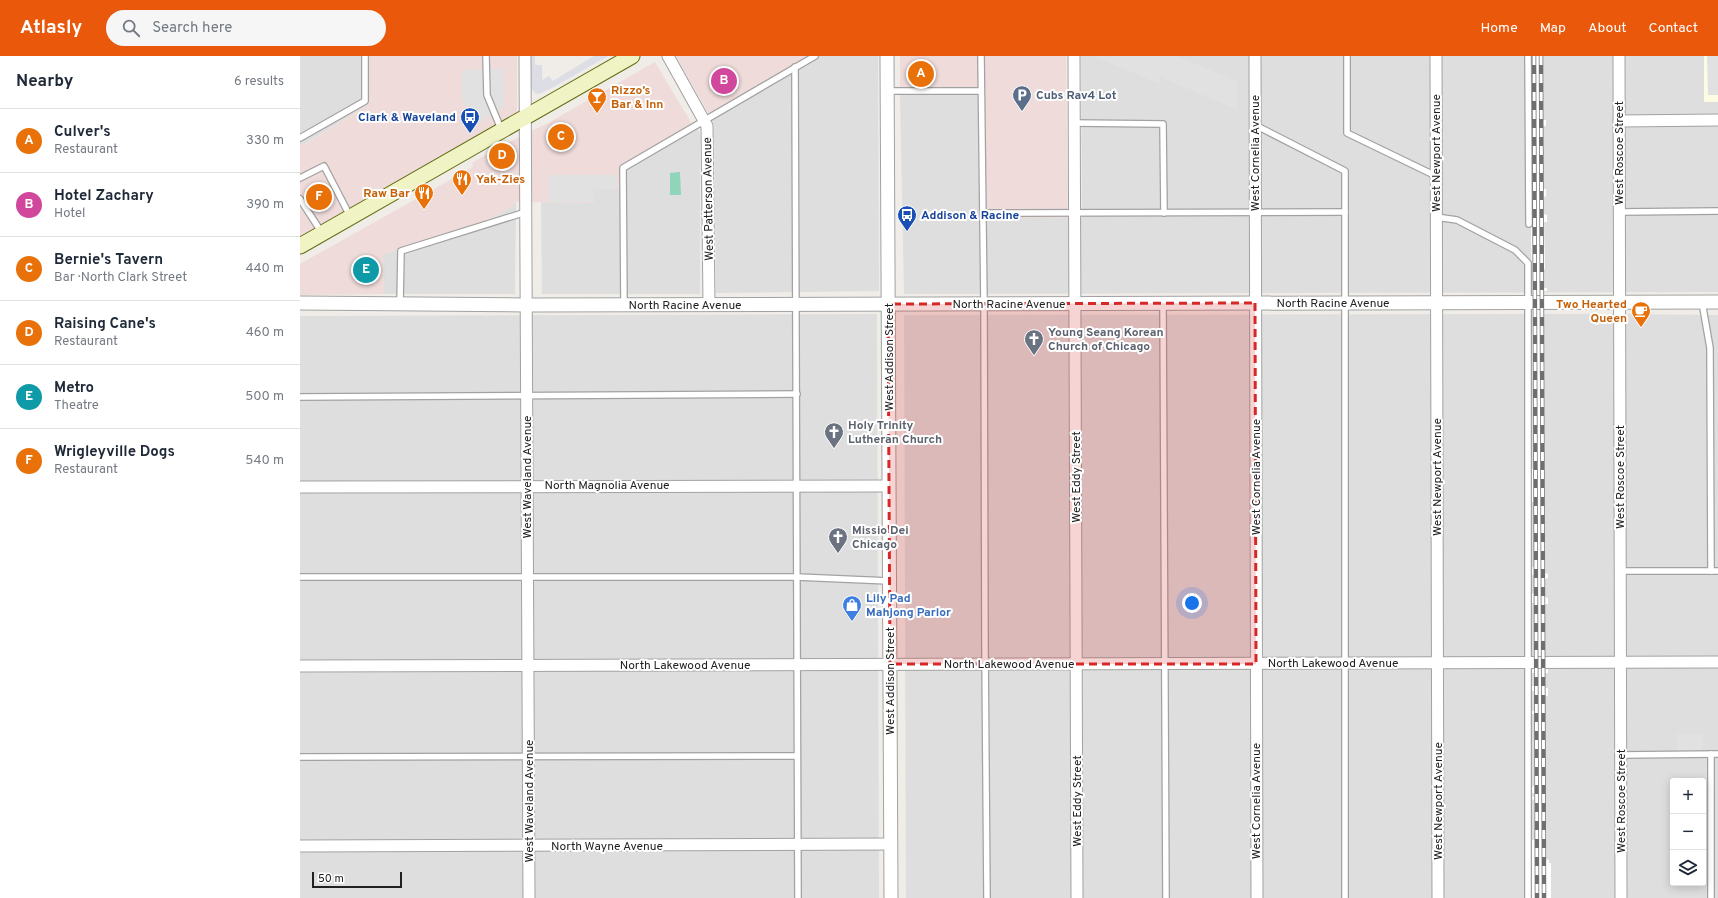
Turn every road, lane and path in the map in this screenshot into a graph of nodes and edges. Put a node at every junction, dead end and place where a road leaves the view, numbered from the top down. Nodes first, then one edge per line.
1 (365, 56) edge
2 (486, 56) edge
3 (525, 56) edge
4 (632, 56) edge
5 (668, 56) edge
6 (814, 56) edge
7 (887, 56) edge
8 (981, 56) edge
9 (1074, 56) edge
10 (1255, 56) edge
11 (1347, 56) edge
12 (1436, 56) edge
13 (1528, 56) edge
14 (1619, 56) edge
15 (795, 67) junction
16 (887, 91) junction
17 (981, 91) junction
18 (525, 118) junction
19 (704, 120) junction
20 (1718, 120) edge
21 (1619, 121) junction
22 (1074, 122) junction
23 (1255, 125) junction
24 (502, 131) junction
25 (300, 138) edge
26 (1436, 176) junction
27 (300, 178) edge
28 (300, 199) edge
29 (1718, 211) edge
30 (526, 212) junction
31 (1255, 212) junction
32 (1345, 212) junction
33 (1619, 212) junction
34 (983, 213) junction
35 (1075, 213) junction
36 (1164, 213) junction
37 (351, 217) junction
38 (1436, 217) junction
39 (1529, 224) dead end
40 (322, 234) junction
41 (300, 246) edge
42 (1620, 302) junction
43 (1702, 302) junction
44 (1718, 302) edge
45 (300, 303) edge
46 (1255, 303) junction
47 (1346, 303) junction
48 (1436, 303) junction
49 (1528, 303) junction
50 (400, 304) junction
51 (888, 304) junction
52 (984, 304) junction
53 (1075, 304) junction
54 (1163, 304) junction
55 (526, 305) junction
56 (624, 305) junction
57 (709, 305) junction
58 (795, 305) junction
59 (797, 394) junction
60 (526, 395) junction
61 (300, 397) edge
62 (797, 485) junction
63 (527, 486) junction
64 (889, 486) junction
65 (300, 487) edge
66 (1711, 571) junction
67 (1718, 571) edge
68 (1620, 572) junction
69 (300, 577) edge
70 (528, 577) junction
71 (797, 577) junction
72 (890, 581) junction
73 (1718, 662) edge
74 (1345, 663) junction
75 (1437, 663) junction
76 (1528, 663) junction
77 (1620, 663) junction
78 (890, 664) junction
79 (985, 664) junction
80 (1076, 664) junction
81 (1165, 664) junction
82 (1256, 664) junction
83 (797, 665) junction
84 (300, 666) edge
85 (528, 666) junction
86 (1711, 754) junction
87 (1718, 754) edge
88 (1621, 755) junction
89 (528, 756) junction
90 (797, 756) junction
91 (300, 757) edge
92 (890, 844) junction
93 (798, 845) junction
94 (300, 846) edge
95 (529, 846) junction
96 (529, 898) edge
97 (798, 898) edge
98 (891, 898) edge
99 (987, 898) edge
100 (1077, 898) edge
101 (1166, 898) edge
102 (1257, 898) edge
103 (1345, 898) edge
104 (1438, 898) edge
105 (1528, 898) edge
106 (1621, 898) edge
107 (1711, 898) edge

1 - 25 lane
2 - 24 lane
3 - 18 street, West Waveland Avenue
4 - 18 main road
5 - 19 street, West Patterson Avenue
6 - 15 lane
7 - 16 street, West Addison Street
8 - 17 lane
9 - 22 street, West Eddy Street
10 - 23 street, West Cornelia Avenue
11 - 26 lane
12 - 26 street, West Newport Avenue
13 - 39 lane
14 - 21 street, West Roscoe Street
15 - 19 lane
15 - 58 lane
16 - 17 lane
16 - 51 street, West Addison Street
17 - 34 lane
18 - 24 main road
18 - 30 street, West Waveland Avenue
19 - 56 lane
19 - 57 street, West Patterson Avenue
20 - 21 street
21 - 33 street, West Roscoe Street
22 - 35 street, West Eddy Street
22 - 36 lane
23 - 31 street, West Cornelia Avenue
23 - 32 lane
24 - 37 main road
26 - 38 street, West Newport Avenue
27 - 37 lane
28 - 40 lane
29 - 33 lane
30 - 50 lane
30 - 55 street, West Waveland Avenue
31 - 32 lane
31 - 36 lane
31 - 46 street, West Cornelia Avenue
32 - 47 lane
33 - 42 street, West Roscoe Street
34 - 35 lane
34 - 52 lane
35 - 36 lane
35 - 53 street, West Eddy Street
37 - 40 main road
38 - 48 street, West Newport Avenue
38 - 49 lane
40 - 41 main road
42 - 43 street, North Racine Avenue
42 - 49 street, North Racine Avenue
42 - 68 street, West Roscoe Street
43 - 44 street, North Racine Avenue
43 - 66 lane
45 - 50 street, North Racine Avenue
46 - 47 street, North Racine Avenue
46 - 54 street, North Racine Avenue
46 - 82 street, West Cornelia Avenue
47 - 48 street, North Racine Avenue
47 - 74 lane
48 - 49 street, North Racine Avenue
48 - 75 street, West Newport Avenue
49 - 76 lane
50 - 55 street, North Racine Avenue
51 - 52 street, North Racine Avenue
51 - 58 street, North Racine Avenue
51 - 64 street, West Addison Street
52 - 53 street, North Racine Avenue
52 - 79 lane
53 - 54 street, North Racine Avenue
53 - 80 street, West Eddy Street
54 - 81 lane
55 - 56 street, North Racine Avenue
55 - 60 street, West Waveland Avenue
56 - 57 street, North Racine Avenue
57 - 58 street, North Racine Avenue
58 - 59 lane
59 - 60 lane
59 - 62 lane
60 - 61 lane
60 - 63 street, West Waveland Avenue
62 - 63 street, North Magnolia Avenue
62 - 64 street, North Magnolia Avenue
62 - 71 lane
63 - 65 street, North Magnolia Avenue
63 - 70 street, West Waveland Avenue
64 - 72 street, West Addison Street
66 - 67 lane
66 - 68 lane
68 - 77 street, West Roscoe Street
69 - 70 lane
70 - 71 lane
70 - 85 street, West Waveland Avenue
71 - 72 lane
71 - 83 lane
72 - 78 street, West Addison Street
73 - 77 street, North Lakewood Avenue
74 - 75 street, North Lakewood Avenue
74 - 82 street, North Lakewood Avenue
74 - 103 lane
75 - 76 street, North Lakewood Avenue
75 - 104 street, West Newport Avenue
76 - 77 street, North Lakewood Avenue
76 - 105 lane
77 - 88 street, West Roscoe Street
78 - 79 street, North Lakewood Avenue
78 - 83 street, North Lakewood Avenue
78 - 92 street, West Addison Street
79 - 80 street, North Lakewood Avenue
79 - 99 lane
80 - 81 street, North Lakewood Avenue
80 - 100 street, West Eddy Street
81 - 82 street, North Lakewood Avenue
81 - 101 lane
82 - 102 street, West Cornelia Avenue
83 - 85 street, North Lakewood Avenue
83 - 90 lane
84 - 85 street, North Lakewood Avenue
85 - 89 street, West Waveland Avenue
86 - 87 lane
86 - 88 lane
86 - 107 lane
88 - 106 street, West Roscoe Street
89 - 90 lane
89 - 91 lane
89 - 95 street, West Waveland Avenue
90 - 93 lane
92 - 93 street, North Wayne Avenue
92 - 98 street, West Addison Street
93 - 95 street, North Wayne Avenue
93 - 97 lane
94 - 95 street, North Wayne Avenue
95 - 96 street, West Waveland Avenue

